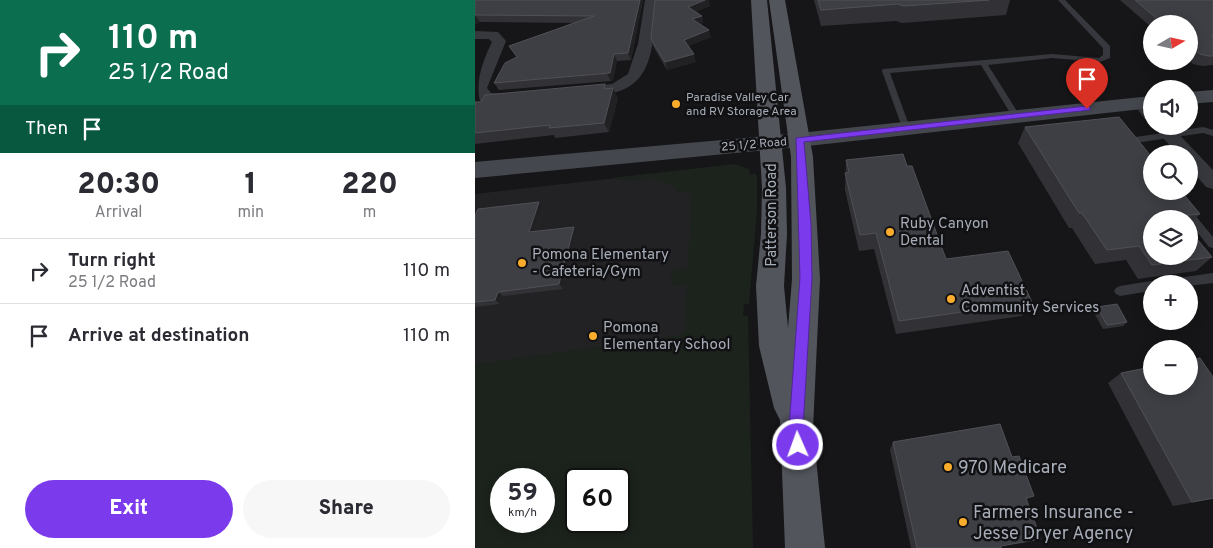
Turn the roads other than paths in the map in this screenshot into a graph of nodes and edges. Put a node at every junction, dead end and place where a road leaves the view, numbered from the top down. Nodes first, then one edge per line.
1 (651, 0) edge
2 (759, 0) edge
3 (777, 0) edge
4 (1061, 0) edge
5 (475, 35) edge
6 (983, 63) junction
7 (564, 93) edge
8 (525, 96) edge
9 (1213, 96) edge
10 (1198, 97) edge
11 (1143, 107) edge
12 (1015, 116) junction
13 (905, 128) junction
14 (1198, 130) edge
15 (1213, 134) edge
16 (1149, 135) edge
17 (1170, 135) edge
18 (785, 141) junction
19 (1179, 145) edge
20 (1143, 160) edge
21 (1198, 166) edge
22 (475, 170) edge
23 (1213, 182) edge
24 (1176, 200) edge
25 (1213, 244) edge
26 (1213, 278) edge
27 (1198, 280) edge
28 (1143, 287) edge
29 (1120, 291) dead end
30 (805, 548) edge

1 - 7 street
2 - 18 main road, Patterson Road
3 - 18 main road, Patterson Road
4 - 6 lane
5 - 8 street
6 - 12 lane
6 - 13 lane
9 - 10 street
11 - 12 street, 25 1/2 Road
12 - 13 street, 25 1/2 Road
13 - 18 street, 25 1/2 Road
14 - 15 lane
16 - 20 lane
17 - 19 street
18 - 22 street, 25 1/2 Road
18 - 30 main road, Patterson Road
21 - 23 street
24 - 25 lane
26 - 27 lane
28 - 29 lane

